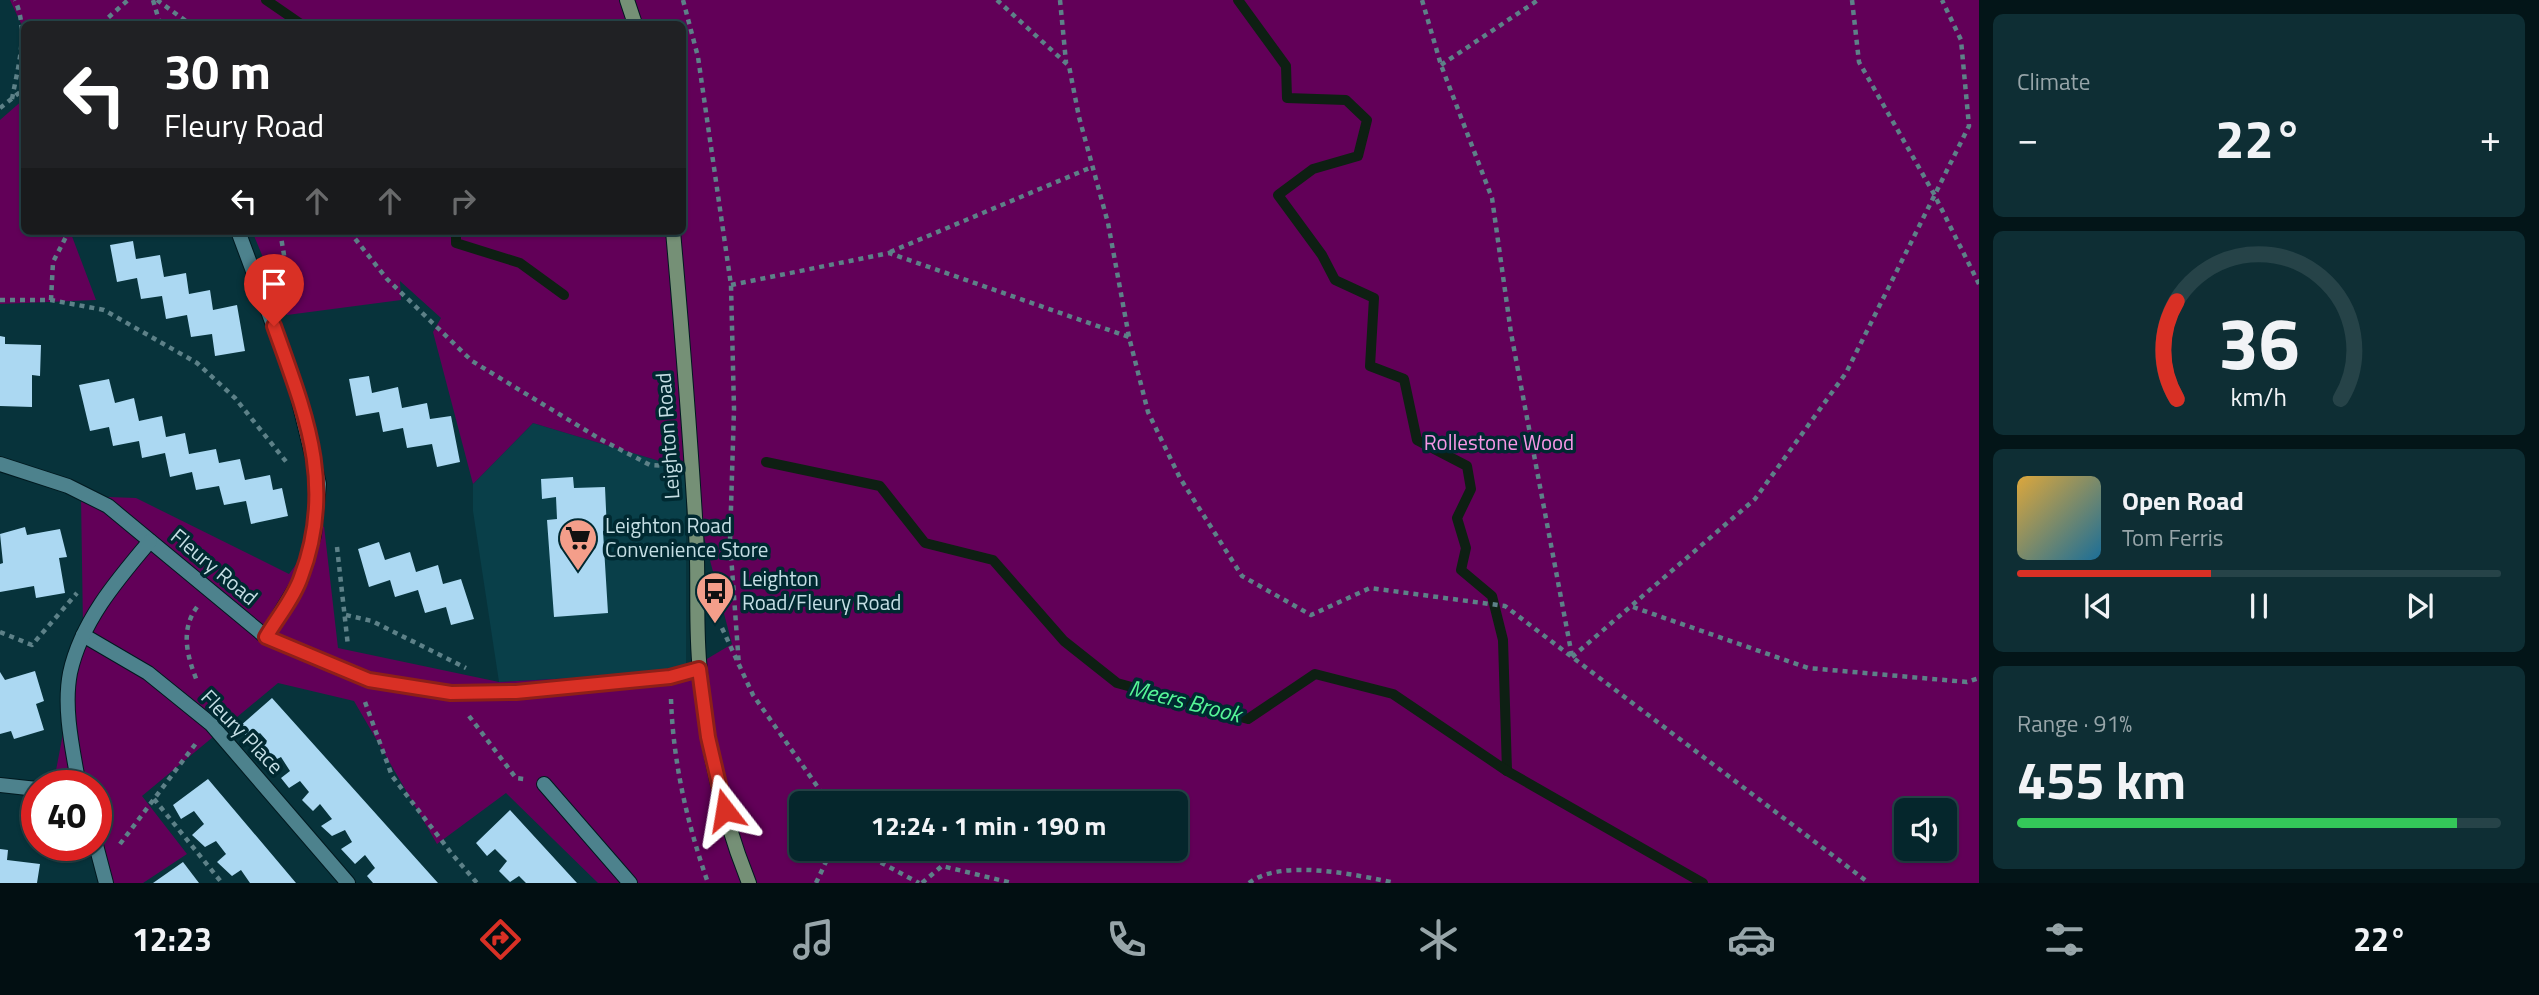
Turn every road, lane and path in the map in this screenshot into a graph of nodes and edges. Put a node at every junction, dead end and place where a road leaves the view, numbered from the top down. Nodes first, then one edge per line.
1 (15, 0) edge
2 (128, 0) edge
3 (155, 0) edge
4 (627, 0) edge
5 (683, 0) edge
6 (997, 0) edge
7 (1060, 0) edge
8 (1422, 0) edge
9 (1538, 0) edge
10 (1852, 0) edge
11 (1942, 0) edge
12 (22, 21) edge
13 (105, 21) edge
14 (159, 21) edge
15 (186, 21) edge
16 (634, 21) edge
17 (21, 46) edge
18 (1066, 63) junction
19 (1441, 65) junction
20 (21, 92) edge
21 (12, 99) junction
22 (0, 108) edge
23 (1092, 167) junction
24 (1934, 194) junction
25 (67, 235) edge
26 (239, 235) edge
27 (352, 235) edge
28 (673, 235) edge
29 (889, 253) junction
30 (1979, 284) edge
31 (731, 285) junction
32 (0, 300) edge
33 (51, 300) junction
34 (1129, 337) junction
35 (0, 464) edge
36 (692, 467) junction
37 (317, 500) junction
38 (336, 539) dead end
39 (150, 541) junction
40 (86, 584) dead end
41 (208, 592) junction
42 (1632, 607) junction
43 (346, 615) junction
44 (719, 620) dead end
45 (0, 632) edge
46 (83, 635) junction
47 (266, 637) junction
48 (1572, 657) junction
49 (739, 666) junction
50 (468, 668) dead end
51 (699, 669) junction
52 (351, 675) junction
53 (670, 677) junction
54 (1979, 678) edge
55 (369, 680) junction
56 (451, 693) junction
57 (211, 723) junction
58 (74, 770) edge
59 (544, 784) joint
60 (0, 785) edge
61 (21, 787) edge
62 (820, 791) edge
63 (154, 799) junction
64 (100, 861) edge
65 (826, 861) edge
66 (879, 861) edge
67 (102, 867) junction
68 (106, 883) edge
69 (222, 883) edge
70 (348, 883) edge
71 (478, 883) edge
72 (630, 883) edge
73 (708, 883) edge
74 (749, 883) edge
75 (816, 883) edge
76 (921, 883) edge
77 (1012, 883) edge
78 (1249, 883) edge
79 (1395, 883) edge
80 (1869, 883) edge

1 - 12 path
2 - 13 path
3 - 14 path
3 - 15 path
4 - 16 street
5 - 31 path
6 - 18 path
7 - 18 path
8 - 19 path
9 - 19 path
10 - 24 path
11 - 24 path
17 - 21 path
18 - 23 path
19 - 48 path
20 - 21 path
21 - 22 path
23 - 29 path
23 - 34 path
24 - 30 path
24 - 42 path
25 - 33 path
26 - 37 street
27 - 36 path
28 - 36 street, Leighton Road
29 - 31 path
29 - 34 path
31 - 49 path
32 - 33 path
33 - 37 path
34 - 48 path
35 - 39 street, Fleury Road
36 - 51 street, Leighton Road
37 - 47 street
38 - 43 path
39 - 41 street, Fleury Road
39 - 46 street
40 - 45 path
41 - 47 street, Fleury Road
41 - 57 path
42 - 48 path
42 - 54 path
43 - 50 path
43 - 52 path
44 - 49 path
46 - 57 street, Fleury Place
46 - 58 street
47 - 52 street, Fleury Road
48 - 80 path
49 - 62 path
51 - 53 street, Fleury Road
51 - 74 street, Leighton Road
52 - 55 street, Fleury Road
53 - 56 street, Fleury Road
53 - 73 path
55 - 56 street, Fleury Road
55 - 71 path
56 - 59 path
57 - 63 path
57 - 70 street, Fleury Place
59 - 72 street
60 - 61 street
63 - 67 path
63 - 69 path
64 - 67 street
65 - 75 path
66 - 76 path
67 - 68 street
76 - 77 path
78 - 79 path

